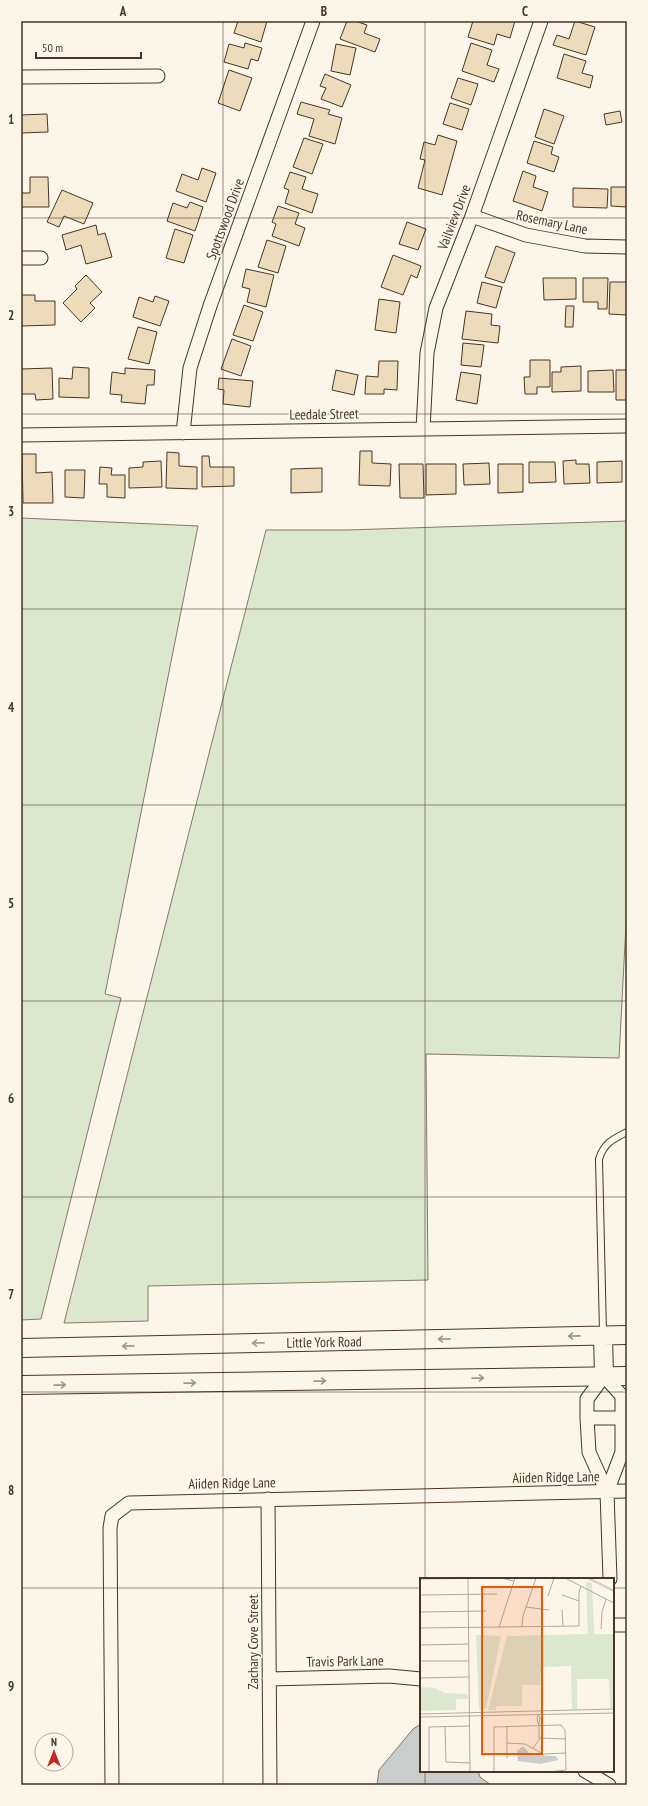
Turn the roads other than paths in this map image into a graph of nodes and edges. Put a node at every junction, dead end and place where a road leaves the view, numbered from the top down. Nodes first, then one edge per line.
1 (313, 21) edge
2 (541, 21) edge
3 (158, 76) dead end
4 (21, 77) edge
5 (472, 216) junction
6 (627, 247) edge
7 (21, 258) edge
8 (41, 258) dead end
9 (627, 426) edge
10 (423, 429) junction
11 (183, 433) junction
12 (21, 435) edge
13 (627, 1132) edge
14 (627, 1334) edge
15 (603, 1335) junction
16 (21, 1348) edge
17 (604, 1376) junction
18 (627, 1376) edge
19 (21, 1385) edge
20 (587, 1418) junction
21 (622, 1418) junction
22 (627, 1491) edge
23 (607, 1492) junction
24 (268, 1499) junction
25 (610, 1578) edge
26 (614, 1625) edge
27 (627, 1625) edge
28 (269, 1678) junction
29 (420, 1679) edge
30 (587, 1772) edge
31 (112, 1785) edge
32 (270, 1785) edge
33 (609, 1785) edge

1 - 11 street, Spottswood Drive
2 - 5 street, Vailview Drive
3 - 4 street
5 - 6 street, Rosemary Lane
5 - 10 street, Vailview Drive
7 - 8 street
9 - 10 street, Leedale Street
10 - 11 street, Leedale Street
11 - 12 street, Leedale Street
13 - 15 lane
14 - 15 main road, Little York Road
15 -> 16 main road, Little York Road
15 - 17 main road
17 - 18 main road
19 -> 17 main road
17 - 20 street
17 - 21 street
20 - 21 street
20 - 23 street
21 - 23 street
22 - 23 street, Aiiden Ridge Lane
23 - 24 street, Aiiden Ridge Lane
23 - 25 street
24 - 28 street, Zachary Cove Street
24 - 31 street, Aiiden Ridge Lane
26 - 27 street
28 - 29 street, Travis Park Lane
28 - 32 street, Zachary Cove Street
30 - 33 street

